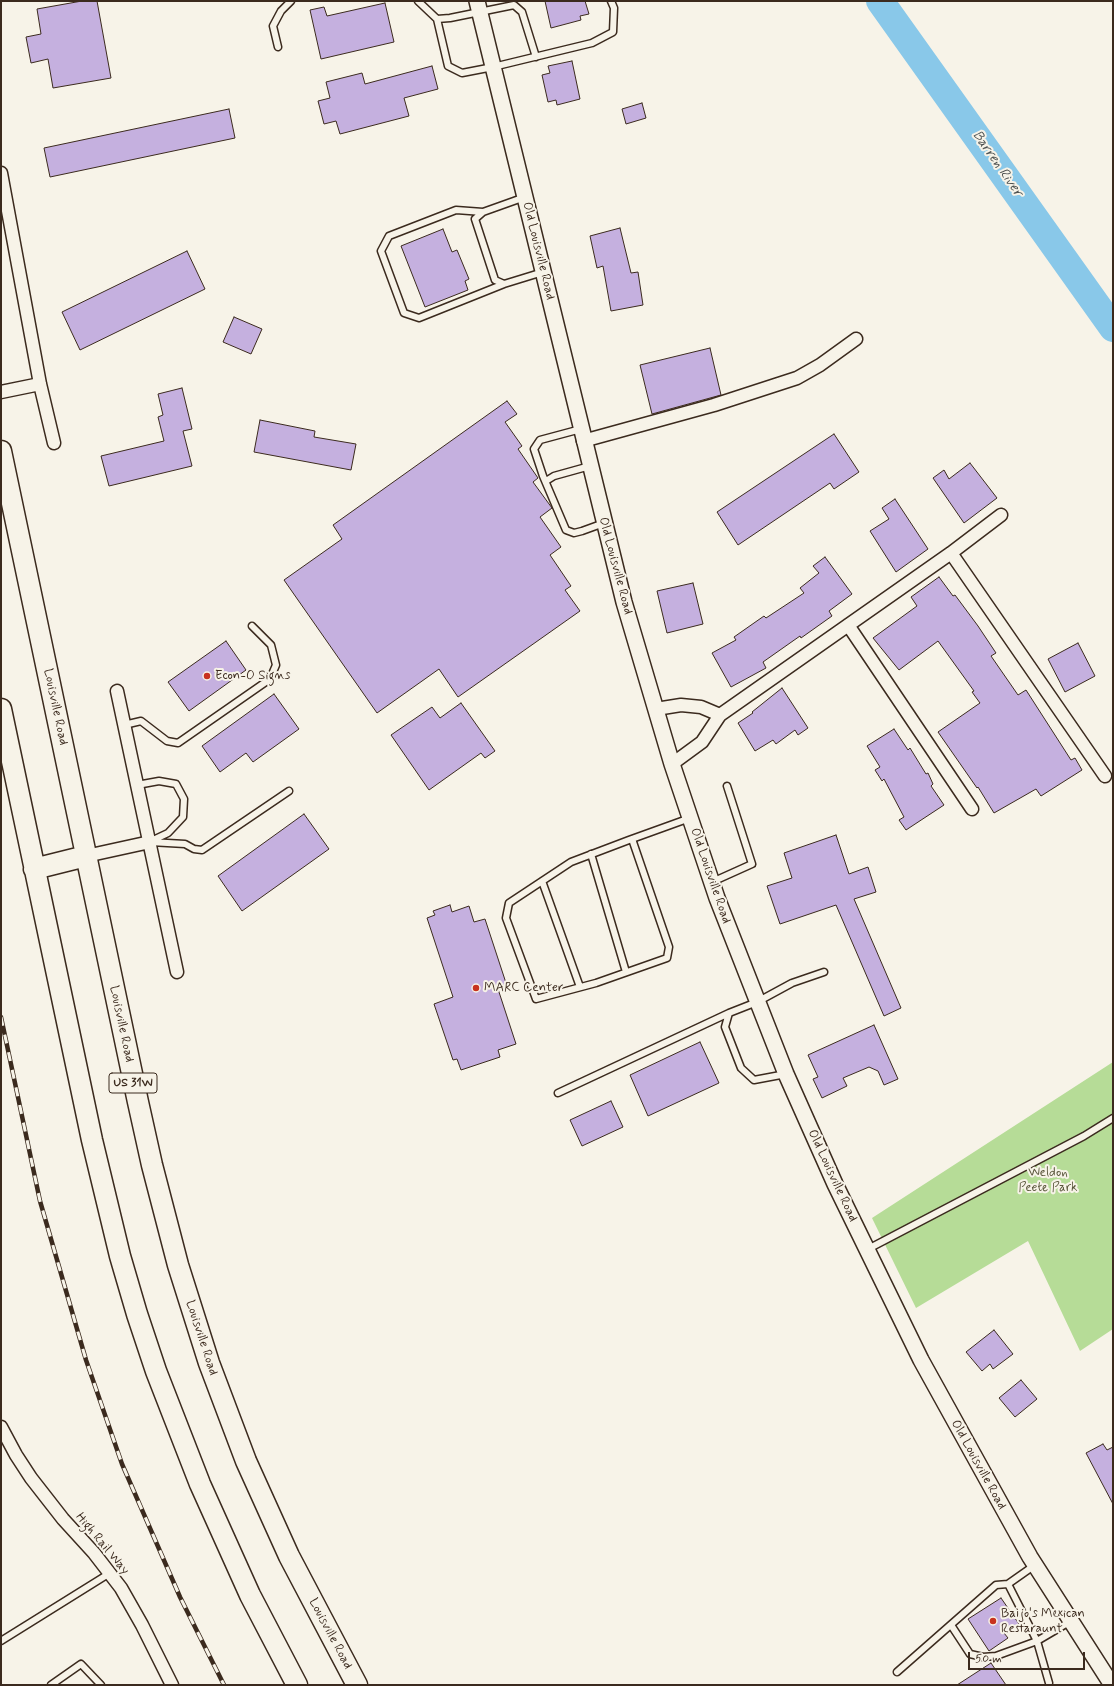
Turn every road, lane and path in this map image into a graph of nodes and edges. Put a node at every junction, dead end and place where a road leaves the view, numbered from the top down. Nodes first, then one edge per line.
1 (291, 1) edge
2 (418, 1) edge
3 (611, 1) edge
4 (478, 7) edge
5 (438, 19) junction
6 (278, 47) dead end
7 (536, 57) junction
8 (494, 67) junction
9 (1, 173) edge
10 (525, 197) junction
11 (483, 212) junction
12 (543, 272) junction
13 (504, 284) junction
14 (856, 339) dead end
15 (40, 384) junction
16 (1, 392) edge
17 (582, 435) junction
18 (54, 443) dead end
19 (1, 451) edge
20 (590, 466) junction
21 (546, 481) junction
22 (1001, 515) dead end
23 (604, 523) junction
24 (951, 553) junction
25 (848, 625) junction
26 (252, 626) dead end
27 (117, 691) dead end
28 (1, 709) edge
29 (656, 709) junction
30 (720, 715) junction
31 (124, 725) junction
32 (672, 764) junction
33 (1105, 776) dead end
34 (138, 785) junction
35 (727, 786) dead end
36 (289, 791) dead end
37 (972, 809) dead end
38 (690, 818) junction
39 (632, 838) junction
40 (150, 842) junction
41 (591, 854) junction
42 (86, 856) junction
43 (34, 869) junction
44 (542, 881) junction
45 (712, 882) junction
46 (177, 972) dead end
47 (626, 972) junction
48 (824, 972) dead end
49 (580, 987) junction
50 (757, 1002) junction
51 (729, 1013) junction
52 (786, 1074) junction
53 (558, 1093) dead end
54 (1113, 1118) edge
55 (866, 1250) junction
56 (1, 1427) edge
57 (1035, 1566) junction
58 (110, 1573) junction
59 (1008, 1584) junction
60 (1071, 1621) junction
61 (950, 1625) junction
62 (1, 1641) edge
63 (1037, 1641) junction
64 (897, 1672) dead end
65 (1049, 1683) dead end
66 (170, 1684) edge
67 (1110, 1684) edge
68 (51, 1685) edge
69 (101, 1685) edge
70 (297, 1685) edge
71 (357, 1685) edge

1 - 6 lane
2 - 5 lane
3 - 7 lane
4 - 5 lane
4 - 7 lane
4 - 8 street, Old Louisville Road
5 - 8 lane
7 - 8 lane
8 - 10 street, Old Louisville Road
9 - 15 street
10 - 11 lane
10 - 12 street, Old Louisville Road
11 - 13 lane
11 - 13 lane
12 - 13 lane
12 - 17 street, Old Louisville Road
14 - 17 street
15 - 16 street
15 - 18 street
17 - 20 street, Old Louisville Road
17 - 21 lane
19 - 42 main road, Louisville Road / US 31W
20 - 21 lane
20 - 23 street, Old Louisville Road
21 - 23 lane
22 - 24 street
23 - 29 street, Old Louisville Road
24 - 25 street
24 - 33 street
25 - 30 street
25 - 37 street
26 - 31 lane
27 - 31 street
28 - 43 main road
29 - 30 street
29 - 32 street, Old Louisville Road
30 - 32 street
31 - 34 street
32 - 38 street, Old Louisville Road
34 - 40 street
34 - 40 lane
35 - 45 lane
36 - 40 lane
38 - 39 lane
38 - 45 street, Old Louisville Road
39 - 41 lane
39 - 47 lane
40 - 42 street
40 - 46 street
41 - 44 lane
41 - 47 lane
42 - 43 main road
42 - 71 main road, Louisville Road / US 31W
43 - 70 main road
44 - 49 lane
44 - 49 lane
45 - 50 street, Old Louisville Road
47 - 49 lane
48 - 50 lane
50 - 51 lane
50 - 52 street, Old Louisville Road
51 - 52 lane
51 - 53 lane
52 - 55 street, Old Louisville Road
54 - 55 lane
55 - 57 street, Old Louisville Road
56 - 58 street, High Rail Way
57 - 59 lane
57 - 60 street, Old Louisville Road
58 - 62 lane
58 - 66 street, High Rail Way
59 - 61 lane
59 - 63 lane
60 - 63 lane
60 - 67 street, Old Louisville Road
61 - 63 lane
61 - 64 lane
63 - 65 lane
68 - 69 lane

